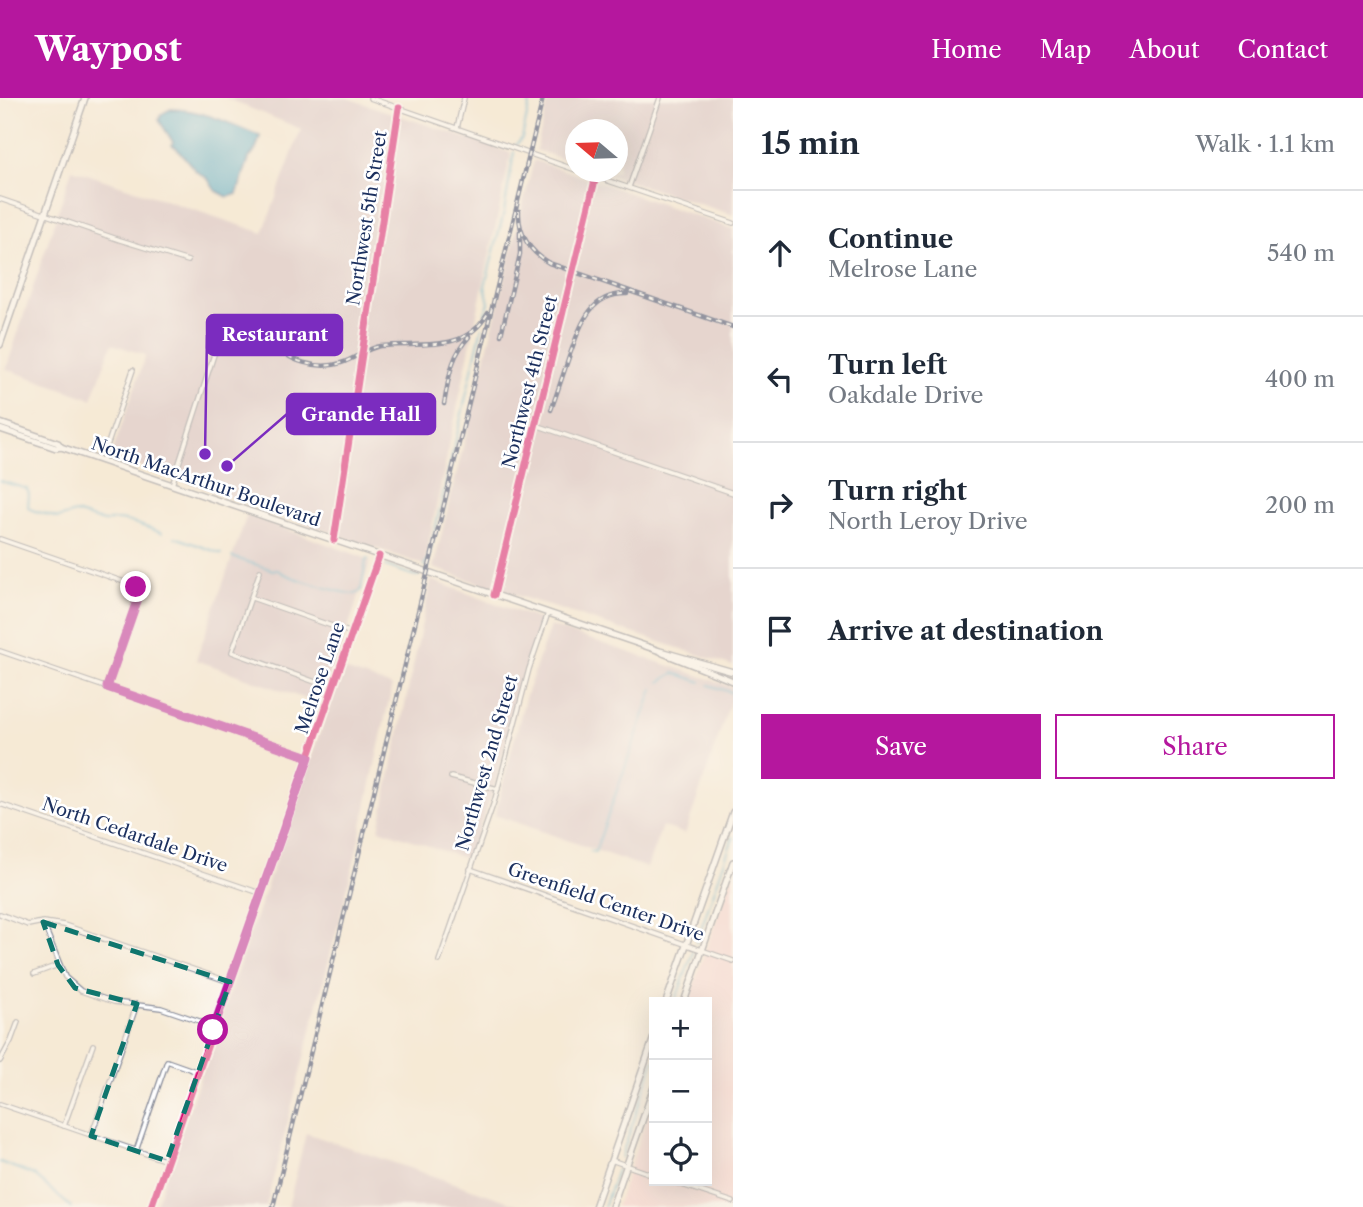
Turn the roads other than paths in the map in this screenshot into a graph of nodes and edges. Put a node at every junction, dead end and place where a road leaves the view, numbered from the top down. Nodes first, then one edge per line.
1 (85, 98) edge
2 (370, 98) edge
3 (393, 98) edge
4 (464, 98) edge
5 (660, 98) edge
6 (391, 105) junction
7 (399, 108) junction
8 (457, 128) junction
9 (565, 166) edge
10 (595, 182) edge
11 (614, 182) edge
12 (629, 187) junction
13 (0, 199) edge
14 (45, 214) junction
15 (733, 223) edge
16 (188, 261) dead end
17 (219, 339) dead end
18 (0, 345) edge
19 (133, 370) dead end
20 (0, 423) edge
21 (536, 425) junction
22 (0, 429) edge
23 (61, 447) junction
24 (102, 461) junction
25 (172, 485) junction
26 (733, 493) edge
27 (0, 539) edge
28 (334, 540) junction
29 (379, 556) junction
30 (260, 571) dead end
31 (494, 595) junction
32 (252, 598) junction
33 (548, 613) junction
34 (352, 633) junction
35 (0, 651) edge
36 (660, 651) junction
37 (733, 676) edge
38 (107, 687) junction
39 (332, 688) junction
40 (309, 757) junction
41 (451, 777) dead end
42 (498, 789) junction
43 (0, 804) edge
44 (733, 811) edge
45 (733, 862) edge
46 (470, 869) junction
47 (260, 893) junction
48 (0, 914) edge
49 (43, 922) junction
50 (686, 945) junction
51 (702, 950) junction
52 (439, 961) dead end
53 (733, 961) edge
54 (58, 965) junction
55 (34, 974) dead end
56 (230, 982) junction
57 (668, 997) edge
58 (686, 997) edge
59 (137, 1004) junction
60 (18, 1022) dead end
61 (214, 1026) junction
62 (93, 1045) dead end
63 (649, 1051) edge
64 (0, 1061) edge
65 (198, 1072) junction
66 (649, 1102) edge
67 (0, 1104) edge
68 (64, 1126) junction
69 (92, 1136) junction
70 (136, 1151) junction
71 (611, 1160) junction
72 (167, 1161) junction
73 (627, 1166) junction
74 (649, 1173) edge
75 (685, 1186) edge
76 (733, 1202) edge
77 (151, 1207) edge
78 (595, 1207) edge
79 (612, 1207) edge

1 - 14 main road
2 - 6 street
3 - 6 street
4 - 8 street
5 - 12 street
6 - 7 street
7 - 8 street
7 - 28 street, Northwest 5th Street
8 - 9 street
10 - 21 street, Northwest 4th Street
11 - 12 street
12 - 15 street
13 - 14 street
14 - 16 street
14 - 18 main road
17 - 25 street
19 - 24 street
20 - 23 main road, North MacArthur Boulevard
21 - 26 street
21 - 31 street, Northwest 4th Street
22 - 23 main road, North MacArthur Boulevard
23 - 24 main road, North MacArthur Boulevard
24 - 25 main road, North MacArthur Boulevard
25 - 28 main road, North MacArthur Boulevard
27 - 38 street
28 - 29 main road, North MacArthur Boulevard
29 - 31 main road, North MacArthur Boulevard
29 - 34 street, Melrose Lane
30 - 32 street
31 - 33 main road, North MacArthur Boulevard
32 - 34 street
32 - 39 street
33 - 36 main road, North MacArthur Boulevard
33 - 42 street, Northwest 2nd Street
34 - 39 street, Melrose Lane
35 - 38 street
36 - 37 main road
36 - 37 main road
38 - 40 street
39 - 40 street, Melrose Lane
40 - 47 street, Melrose Lane
41 - 42 street
42 - 46 street, Northwest 2nd Street
43 - 47 street, North Cedardale Drive
44 - 50 main road
45 - 51 main road
46 - 50 street, Greenfield Center Drive
46 - 52 street, Northwest 2nd Street
47 - 56 street, Melrose Lane
48 - 49 street
49 - 54 street
49 - 56 street
50 - 51 street, Greenfield Center Drive
50 - 57 main road
51 - 53 street, Greenfield Center Drive
51 - 58 main road
54 - 55 street
54 - 59 street
56 - 61 street, Melrose Lane
59 - 61 street
59 - 69 street
60 - 64 street
61 - 65 street, Melrose Lane
62 - 68 street
63 - 71 main road
65 - 70 street
65 - 72 street, Melrose Lane
66 - 73 main road
67 - 68 street
68 - 69 street
69 - 70 street
70 - 72 street
71 - 73 street
71 - 78 main road
72 - 77 street, Melrose Lane
73 - 74 street
73 - 79 main road
75 - 76 street

